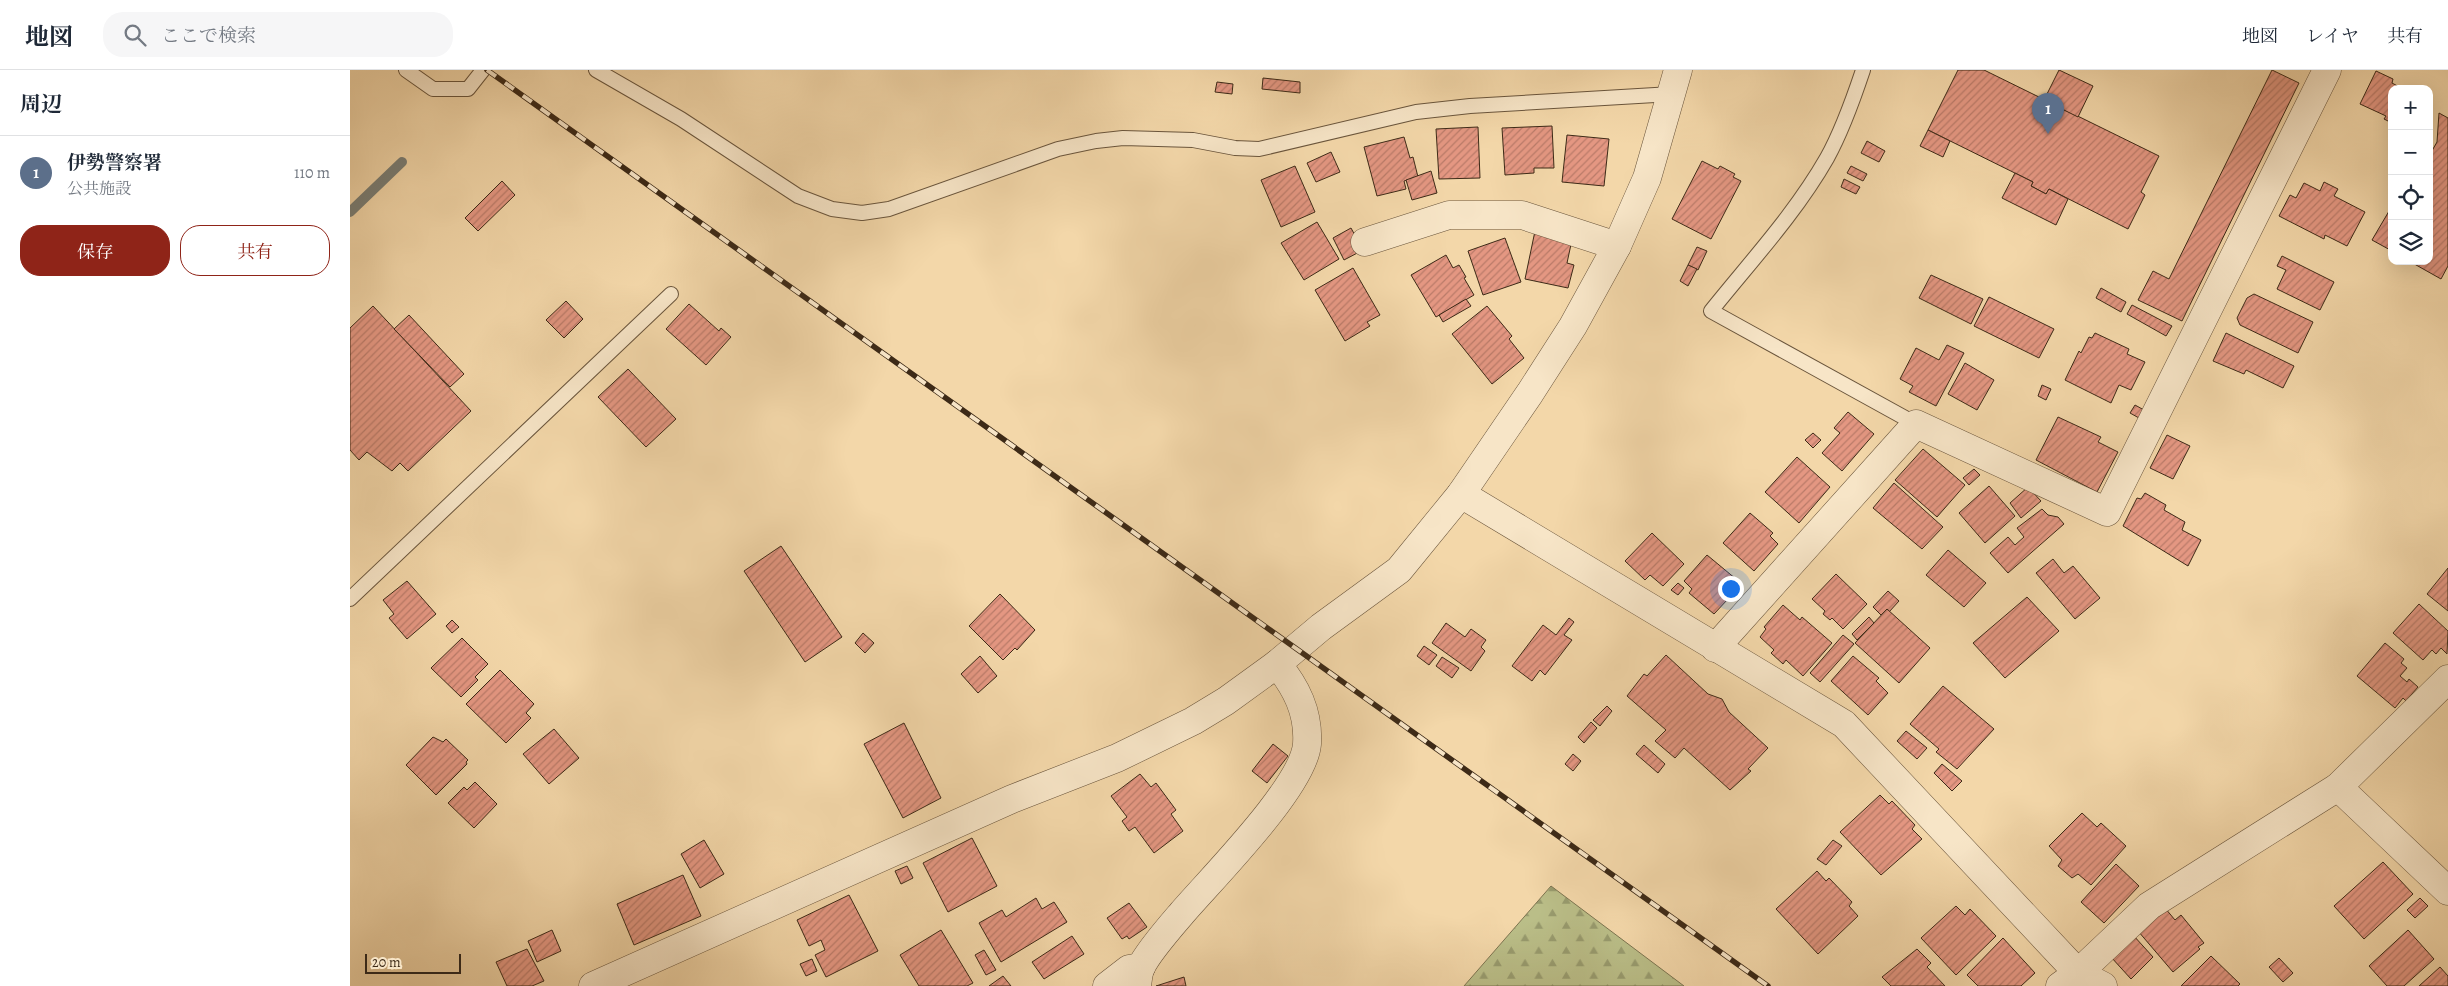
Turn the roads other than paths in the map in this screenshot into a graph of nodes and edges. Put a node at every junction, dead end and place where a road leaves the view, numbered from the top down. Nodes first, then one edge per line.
1 (406, 70) edge
2 (483, 70) edge
3 (596, 70) edge
4 (1863, 70) edge
5 (2327, 70) edge
6 (1675, 82) edge
7 (1365, 242) dead end
8 (1617, 246) junction
9 (671, 294) dead end
10 (1916, 424) junction
11 (1461, 494) junction
12 (350, 599) edge
13 (1715, 648) junction
14 (1277, 664) junction
15 (2448, 680) edge
16 (2338, 788) junction
17 (2448, 891) edge
18 (1139, 977) edge
19 (2069, 980) edge
20 (593, 986) edge
21 (1107, 986) edge
22 (2103, 986) edge

1 - 2 lane
3 - 6 lane
4 - 10 lane
5 - 10 street
6 - 8 street
7 - 8 street
8 - 11 street
9 - 12 lane
10 - 13 street
11 - 13 street
11 - 14 street
13 - 19 street
14 - 18 street
14 - 20 street
15 - 16 street
16 - 17 street
16 - 19 street
18 - 21 street
19 - 22 street

